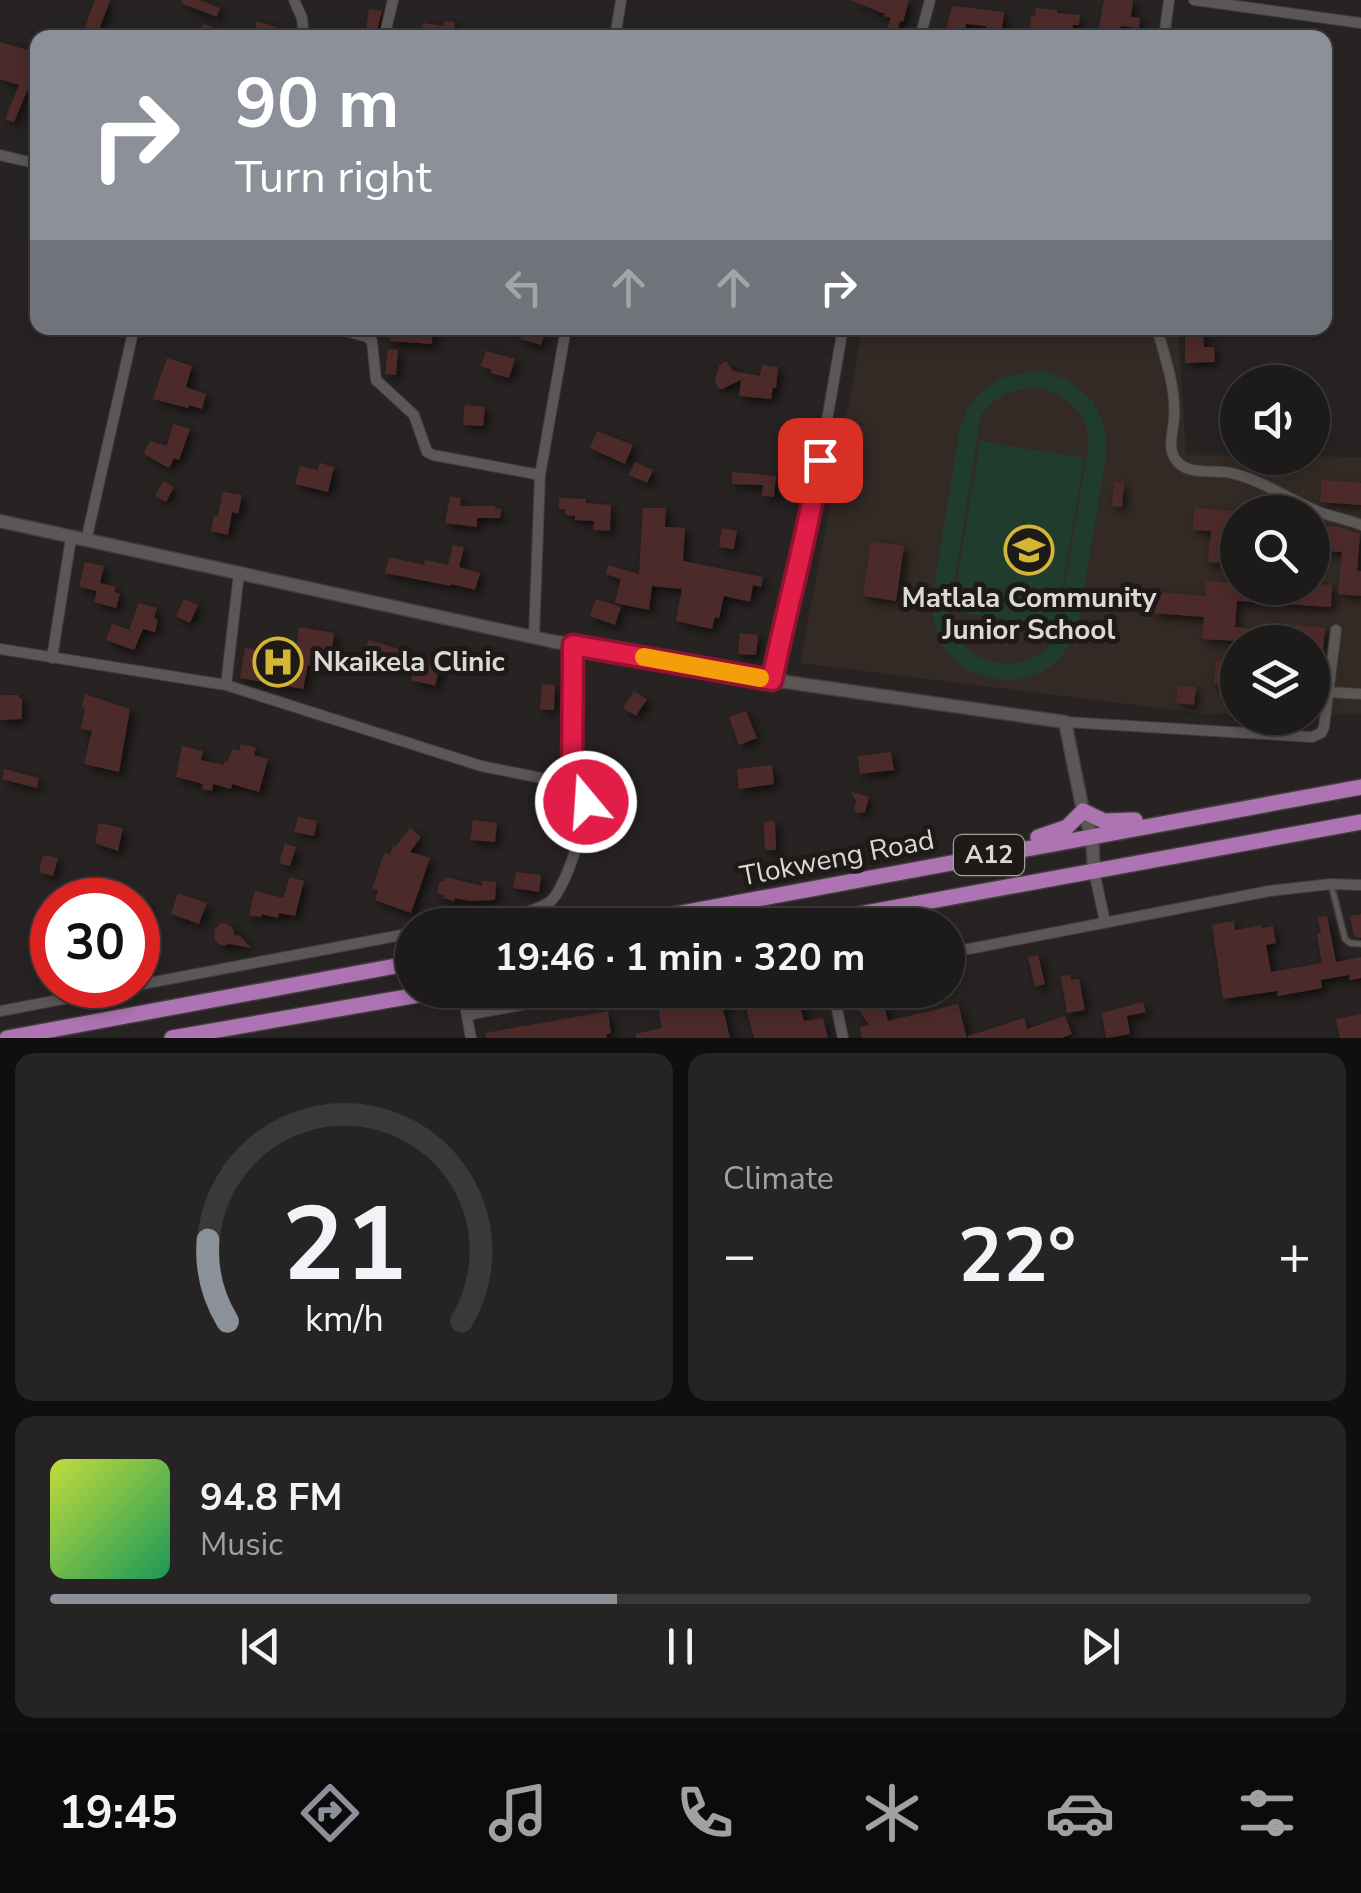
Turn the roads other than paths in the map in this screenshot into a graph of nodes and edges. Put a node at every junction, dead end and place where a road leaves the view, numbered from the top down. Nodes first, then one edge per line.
1 (294, 0) edge
2 (393, 0) edge
3 (621, 0) edge
4 (930, 0) edge
5 (1169, 0) edge
6 (1194, 0) edge
7 (1361, 23) edge
8 (305, 30) edge
9 (386, 30) edge
10 (616, 30) edge
11 (922, 30) edge
12 (1165, 30) edge
13 (0, 155) edge
14 (30, 162) edge
15 (132, 335) edge
16 (358, 335) edge
17 (565, 335) edge
18 (842, 335) edge
19 (1159, 335) edge
20 (540, 475) junction
21 (0, 521) edge
22 (1361, 526) edge
23 (71, 538) junction
24 (86, 541) junction
25 (239, 574) junction
26 (1336, 630) dead end
27 (534, 637) junction
28 (573, 645) junction
29 (0, 649) edge
30 (52, 658) junction
31 (1330, 676) edge
32 (772, 680) junction
33 (226, 685) junction
34 (1330, 692) edge
35 (1361, 694) edge
36 (1065, 722) junction
37 (1220, 731) edge
38 (1279, 735) edge
39 (1315, 735) edge
40 (572, 784) junction
41 (1361, 787) edge
42 (1083, 812) junction
43 (1192, 818) junction
44 (1361, 822) edge
45 (1092, 836) junction
46 (988, 856) junction
47 (1094, 871) junction
48 (1331, 884) junction
49 (1361, 885) edge
50 (537, 908) edge
51 (708, 908) edge
52 (893, 908) edge
53 (1105, 922) junction
54 (395, 936) edge
55 (1361, 944) edge
56 (965, 950) edge
57 (395, 966) edge
58 (395, 999) edge
59 (466, 1008) edge
60 (505, 1008) edge
61 (837, 1008) edge
62 (0, 1011) edge
63 (467, 1015) junction
64 (7, 1038) edge
65 (172, 1038) edge
66 (471, 1038) edge
67 (843, 1038) edge

1 - 8 street
2 - 9 street
3 - 10 street
4 - 11 street
5 - 12 street
6 - 7 street
13 - 14 street
15 - 24 street
16 - 20 street
17 - 20 street
18 - 32 street
19 - 22 street
20 - 27 street
21 - 23 street
23 - 24 street
23 - 30 street
24 - 25 street
25 - 27 street
25 - 33 street
26 - 31 street
27 - 28 street
28 - 32 street
28 - 40 street
29 - 30 street
30 - 33 street
32 - 36 street
33 - 40 street
34 - 35 street
36 - 37 street
36 - 42 street
38 - 39 street
40 - 50 street
41 - 43 main road, Tlokweng Road / A12
42 - 43 main road
42 - 45 street
42 - 46 main road
43 - 45 main road, Tlokweng Road / A12
44 - 47 main road, A12
45 - 46 main road, Tlokweng Road / A12
45 - 47 street
46 - 51 main road, Tlokweng Road / A12
47 - 52 main road, A12
47 - 53 street
48 - 49 street
48 - 53 street
48 - 55 lane
53 - 56 street
54 - 62 street
57 - 64 main road
58 - 65 main road
59 - 63 street
60 - 63 street
61 - 67 street
63 - 66 street

